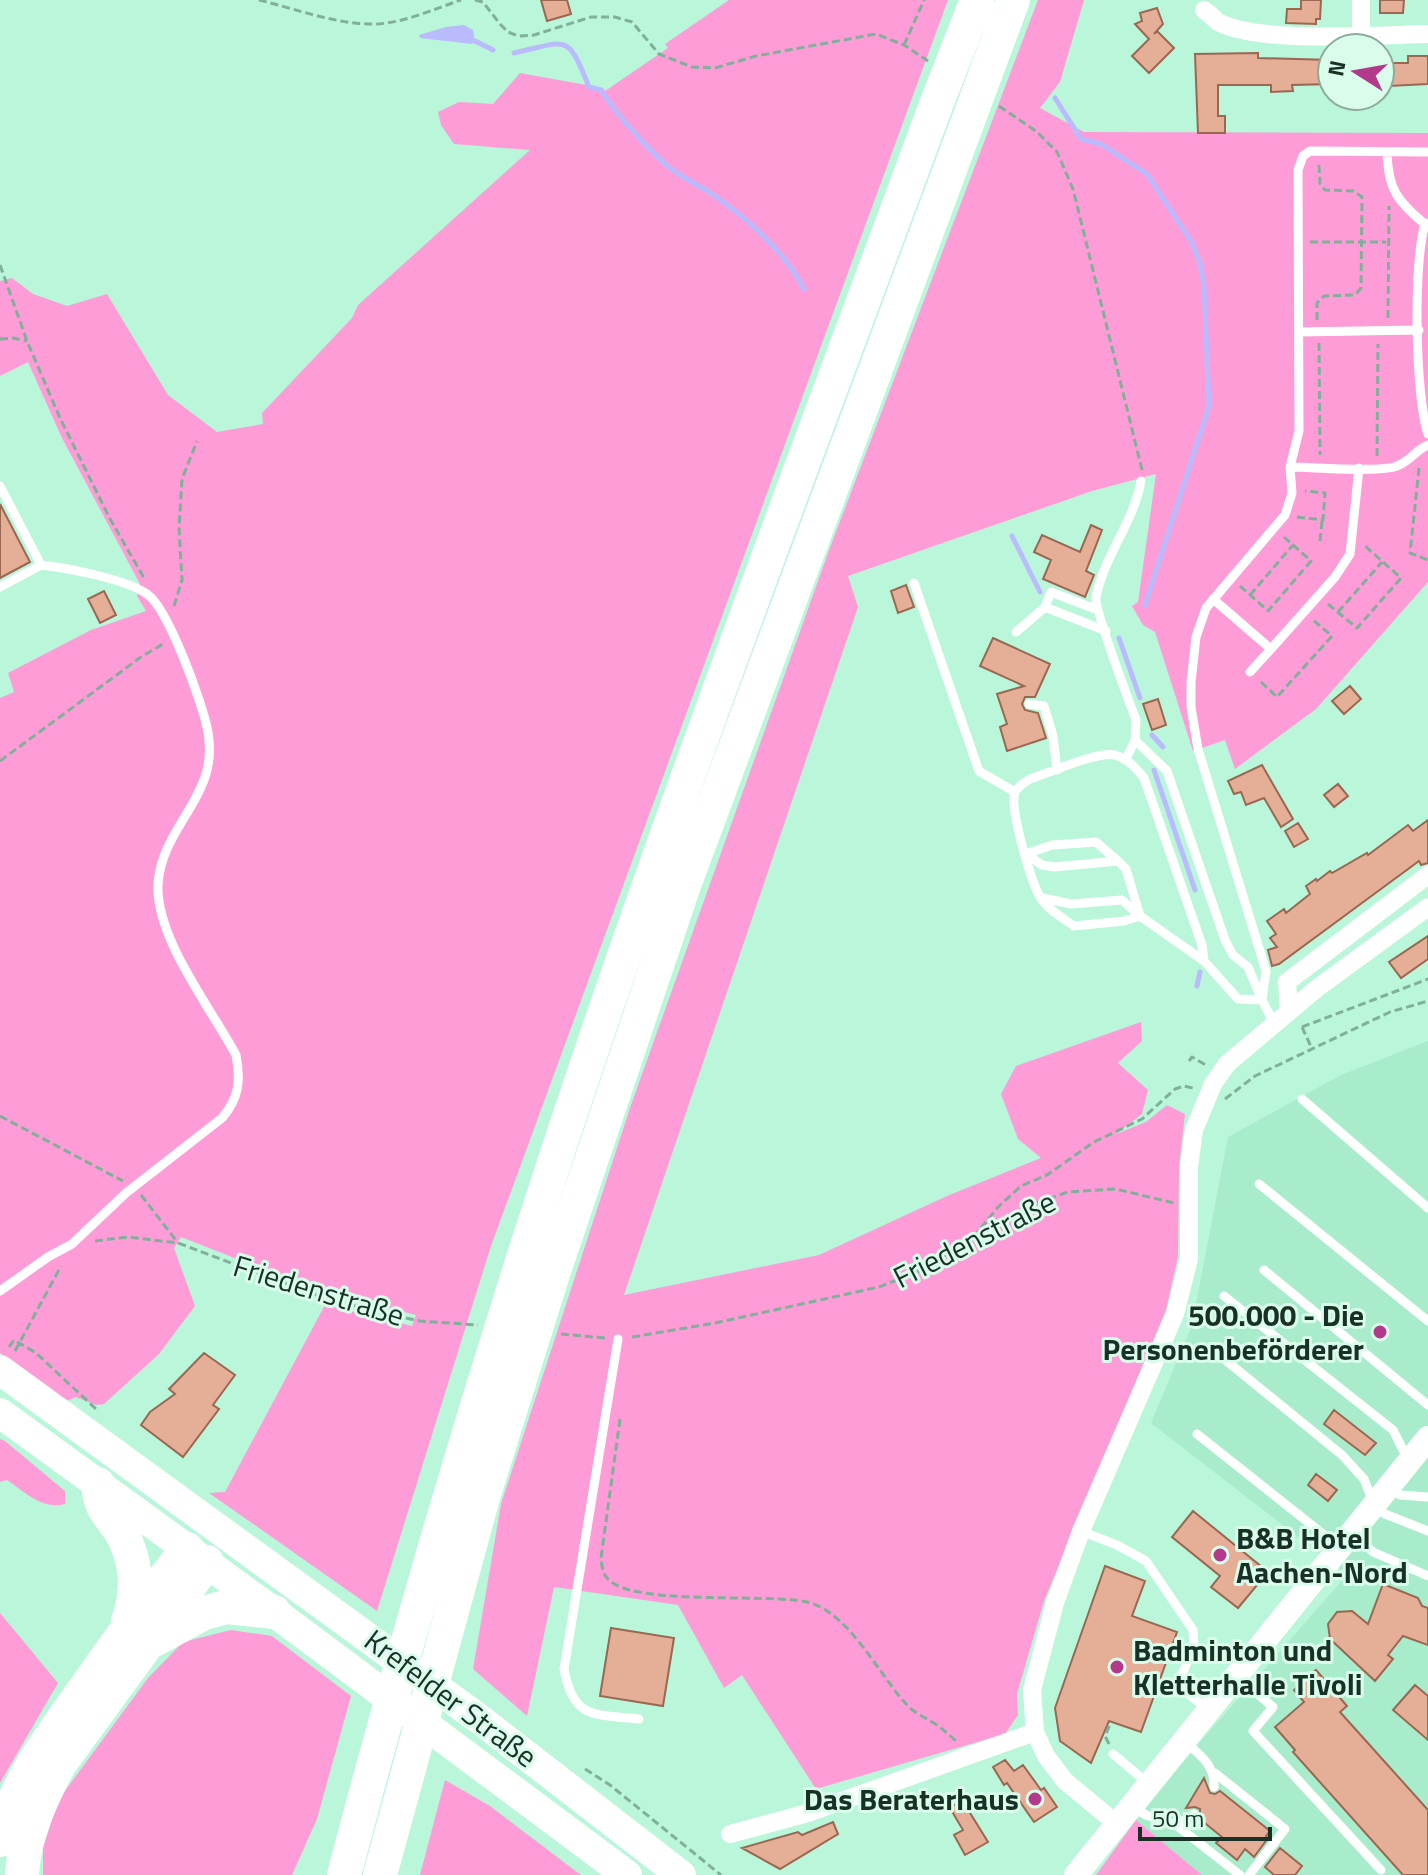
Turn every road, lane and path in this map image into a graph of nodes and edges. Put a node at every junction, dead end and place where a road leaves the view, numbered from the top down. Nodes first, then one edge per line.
1 (259, 0) edge
2 (461, 0) edge
3 (475, 0) edge
4 (924, 0) edge
5 (977, 0) edge
6 (1013, 0) edge
7 (1361, 0) edge
8 (1204, 10) dead end
9 (1361, 32) edge
10 (1396, 34) edge
11 (1428, 34) edge
12 (1316, 35) edge
13 (978, 44) junction
14 (1023, 121) dead end
15 (1319, 151) junction
16 (1387, 152) junction
17 (1428, 152) edge
18 (1398, 199) junction
19 (1426, 224) edge
20 (1362, 241) junction
21 (1298, 242) junction
22 (1388, 243) junction
23 (0, 265) edge
24 (1419, 330) junction
25 (1383, 331) junction
26 (1299, 332) junction
27 (1317, 332) junction
28 (0, 339) edge
29 (27, 341) junction
30 (1428, 434) edge
31 (197, 441) dead end
32 (1428, 445) edge
33 (1413, 458) junction
34 (1290, 467) junction
35 (1320, 467) junction
36 (1359, 468) junction
37 (1376, 468) junction
38 (1419, 480) junction
39 (1141, 481) joint
40 (1428, 482) edge
41 (0, 486) edge
42 (1292, 493) junction
43 (1285, 515) junction
44 (1323, 520) junction
45 (1274, 529) junction
46 (1320, 541) dead end
47 (1293, 545) junction
48 (1350, 554) junction
49 (1428, 560) edge
50 (1382, 562) junction
51 (41, 565) junction
52 (1231, 578) junction
53 (914, 583) dead end
54 (0, 587) edge
55 (1250, 595) junction
56 (1319, 596) junction
57 (1213, 599) junction
58 (157, 603) junction
59 (1045, 607) junction
60 (1098, 610) junction
61 (1338, 612) junction
62 (1304, 613) junction
63 (169, 625) junction
64 (1106, 631) junction
65 (1016, 632) dead end
66 (173, 638) junction
67 (1271, 649) junction
68 (1250, 672) joint
69 (1029, 704) dead end
70 (1135, 740) junction
71 (1126, 759) junction
72 (0, 761) edge
73 (1057, 770) junction
74 (1015, 792) junction
75 (1026, 854) junction
76 (1118, 861) junction
77 (1428, 875) edge
78 (1041, 898) junction
79 (1428, 907) edge
80 (1140, 916) junction
81 (1204, 961) junction
82 (1428, 979) edge
83 (1262, 1000) junction
84 (1428, 1001) edge
85 (1282, 1017) junction
86 (1312, 1049) junction
87 (1192, 1057) dead end
88 (1219, 1073) junction
89 (1208, 1095) junction
90 (1302, 1099) dead end
91 (0, 1116) edge
92 (1259, 1184) dead end
93 (134, 1187) junction
94 (1189, 1205) junction
95 (1428, 1208) edge
96 (979, 1231) junction
97 (178, 1243) junction
98 (72, 1244) junction
99 (1264, 1270) dead end
100 (0, 1291) edge
101 (1224, 1296) dead end
102 (1428, 1321) edge
103 (484, 1325) dead end
104 (558, 1333) dead end
105 (618, 1339) junction
106 (1223, 1358) dead end
107 (2, 1362) edge
108 (609, 1389) junction
109 (1428, 1405) edge
110 (0, 1413) edge
111 (1197, 1434) dead end
112 (1428, 1438) edge
113 (1412, 1458) junction
114 (98, 1484) junction
115 (1428, 1497) edge
116 (1380, 1498) junction
117 (217, 1526) junction
118 (1081, 1531) junction
119 (1428, 1531) edge
120 (1346, 1541) junction
121 (197, 1556) junction
122 (1428, 1576) edge
123 (274, 1612) junction
124 (135, 1639) junction
125 (1236, 1676) junction
126 (1209, 1711) junction
127 (639, 1719) dead end
128 (1111, 1722) dead end
129 (1035, 1732) junction
130 (1105, 1736) dead end
131 (1184, 1741) junction
132 (971, 1753) junction
133 (1113, 1754) dead end
134 (375, 1757) junction
135 (1215, 1773) junction
136 (1149, 1784) junction
137 (1214, 1787) dead end
138 (1194, 1814) dead end
139 (1124, 1815) junction
140 (1176, 1825) junction
141 (730, 1834) dead end
142 (0, 1840) edge
143 (692, 1867) edge
144 (1381, 1870) dead end
145 (22, 1875) edge
146 (322, 1875) edge
147 (344, 1875) edge
148 (380, 1875) edge
149 (627, 1875) edge
150 (721, 1875) edge
151 (1076, 1875) edge
152 (1240, 1875) edge
153 (1249, 1875) edge

1 - 2 path
3 - 4 path
5 - 13 highway
6 - 13 highway
7 - 9 street
8 - 12 street
10 - 11 street
13 - 134 highway
13 - 148 highway
14 - 39 path
15 - 16 lane
15 - 20 path
15 - 21 lane
16 - 17 lane
16 - 18 lane
18 - 19 lane
18 - 22 path
19 - 24 lane
20 - 21 path
20 - 22 path
20 - 27 path
21 - 26 lane
22 - 25 path
23 - 29 path
24 - 25 lane
24 - 30 lane
25 - 27 lane
25 - 37 path
26 - 27 lane
26 - 34 lane
27 - 35 path
28 - 29 path
29 - 58 path
31 - 63 path
32 - 33 lane
33 - 37 lane
33 - 38 path
34 - 35 lane
34 - 42 lane
35 - 36 lane
36 - 37 lane
36 - 48 lane
38 - 40 path
38 - 49 path
39 - 60 lane
41 - 51 lane
42 - 43 lane
42 - 44 path
43 - 44 path
43 - 45 lane
44 - 46 path
45 - 47 path
45 - 52 lane
47 - 55 path
47 - 55 path
48 - 50 path
48 - 56 lane
50 - 61 path
50 - 61 path
51 - 54 lane
51 - 58 lane
52 - 55 path
52 - 57 lane
53 - 74 lane
56 - 61 path
56 - 62 lane
57 - 67 lane
57 - 83 lane
58 - 63 lane
59 - 60 lane
59 - 64 lane
59 - 65 lane
60 - 64 lane
62 - 67 lane
62 - 68 path
63 - 66 lane
64 - 70 lane
66 - 72 path
66 - 93 lane
67 - 68 lane
69 - 73 lane
70 - 71 lane
70 - 83 lane
71 - 73 lane
71 - 81 lane
73 - 74 lane
74 - 75 lane
75 - 76 lane
75 - 76 lane
75 - 78 lane
76 - 80 lane
77 - 85 street
78 - 80 lane
78 - 80 lane
79 - 85 street
80 - 81 lane
81 - 83 lane
82 - 86 path
83 - 85 lane
84 - 86 path
85 - 88 street
86 - 89 path
87 - 88 path
88 - 89 street
89 - 94 street
89 - 96 path
90 - 95 lane
91 - 93 path
92 - 102 lane
93 - 97 path
93 - 98 lane
94 - 96 path, Friedenstraße
94 - 118 street
96 - 105 path, Friedenstraße
97 - 98 path, Friedenstraße
97 - 103 path, Friedenstraße
98 - 100 lane
98 - 107 path
99 - 109 lane
101 - 113 lane
104 - 105 path, Friedenstraße
105 - 108 lane
106 - 116 lane
107 - 117 main road, Krefelder Straße
108 - 127 lane
108 - 132 path
110 - 114 main road, Krefelder Straße
111 - 120 lane
112 - 113 street
113 - 116 street
114 - 121 main road, Krefelder Straße
114 - 124 highway
115 - 116 lane
116 - 119 lane
116 - 120 street
117 - 121 main road
117 - 143 main road, Krefelder Straße
118 - 126 lane
118 - 129 street
120 - 122 lane
120 - 125 street
121 - 123 main road, Krefelder Straße
121 - 124 highway
123 - 124 highway
123 - 149 main road, Krefelder Straße
124 - 142 highway
124 - 145 highway
125 - 126 street
125 - 144 lane
126 - 131 street
128 - 130 path
129 - 132 street
129 - 139 street
131 - 135 lane
131 - 136 street
132 - 141 street
133 - 136 lane
134 - 146 highway
134 - 147 highway
135 - 137 lane
135 - 153 lane
136 - 139 street
138 - 140 lane
139 - 140 lane
139 - 151 street
140 - 152 lane
143 - 150 path

